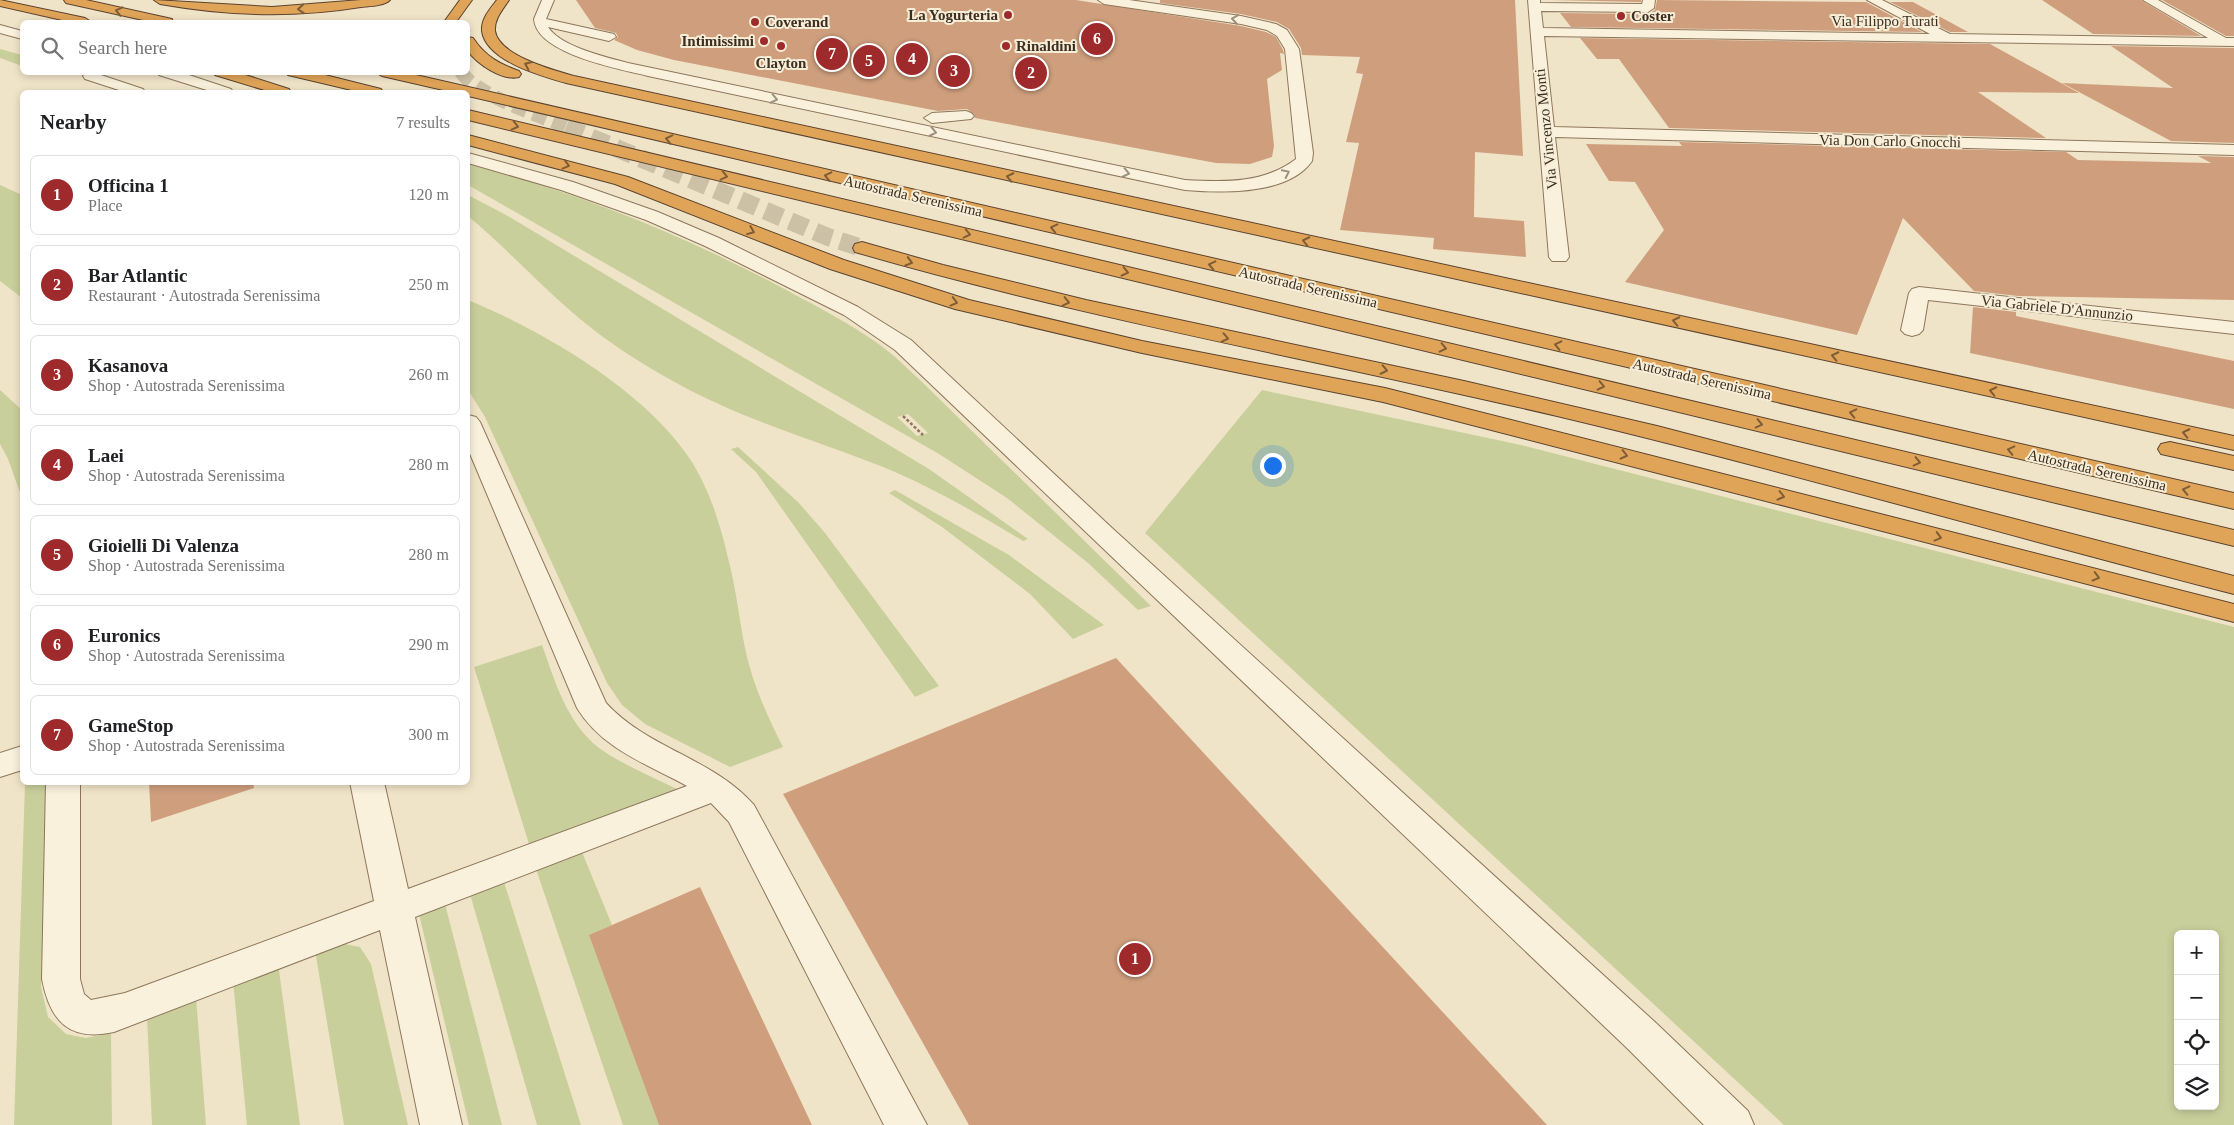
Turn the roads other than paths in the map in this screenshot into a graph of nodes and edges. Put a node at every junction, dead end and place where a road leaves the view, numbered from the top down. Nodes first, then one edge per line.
1 (70, 0) edge
2 (384, 0) edge
3 (466, 0) edge
4 (503, 0) edge
5 (548, 0) edge
6 (1104, 0) edge
7 (1649, 0) edge
8 (1873, 0) edge
9 (2149, 0) edge
10 (155, 1) edge
11 (0, 2) edge
12 (1534, 4) edge
13 (0, 12) edge
14 (34, 20) edge
15 (76, 20) edge
16 (158, 20) edge
17 (233, 20) edge
18 (451, 20) edge
19 (542, 27) junction
20 (0, 29) edge
21 (1536, 32) junction
22 (20, 34) edge
23 (1948, 38) junction
24 (614, 41) dead end
25 (2230, 44) edge
26 (470, 45) edge
27 (173, 75) edge
28 (230, 75) edge
29 (305, 75) edge
30 (395, 75) edge
31 (90, 76) dead end
32 (484, 77) dead end
33 (523, 86) dead end
34 (132, 90) edge
35 (220, 90) edge
36 (278, 90) edge
37 (368, 90) edge
38 (460, 90) edge
39 (470, 92) edge
40 (470, 115) edge
41 (966, 116) dead end
42 (932, 118) junction
43 (695, 122) dead end
44 (1546, 132) junction
45 (470, 141) edge
46 (798, 144) junction
47 (2234, 150) edge
48 (470, 159) edge
49 (1101, 168) junction
50 (862, 248) tunnel mouth
51 (1559, 257) dead end
52 (2234, 328) edge
53 (1912, 330) dead end
54 (1116, 340) junction
55 (470, 427) edge
56 (2234, 443) edge
57 (2234, 463) edge
58 (2234, 501) edge
59 (2234, 538) edge
60 (2234, 586) edge
61 (2234, 613) edge
62 (20, 759) edge
63 (0, 765) edge
64 (62, 785) edge
65 (368, 785) edge
66 (716, 788) junction
67 (395, 909) junction
68 (441, 1125) edge
69 (906, 1125) edge
70 (1733, 1125) edge

16 -> 1 highway
2 -> 10 highway
3 - 18 highway
56 -> 4 highway
5 - 19 street
49 -> 6 street
7 - 12 street
8 - 23 street
9 - 25 street
10 - 17 highway
11 - 15 highway
12 - 21 street, Via Vincenzo Monti
13 - 14 highway
19 - 24 street
19 - 42 street
19 -> 49 street
20 - 22 street
21 - 23 street, Via Filippo Turati
21 - 44 street, Via Vincenzo Monti
23 - 25 street, Via Filippo Turati
26 - 46 highway
27 - 35 street
28 - 36 highway
29 - 37 highway
38 -> 30 highway, Autostrada Serenissima
31 - 34 street
32 - 33 highway
58 -> 39 highway, Autostrada Serenissima
40 -> 59 highway, Autostrada Serenissima
41 - 42 street
42 - 49 street
43 - 46 highway
44 - 47 street, Via Don Carlo Gnocchi
44 - 51 street, Via Vincenzo Monti
45 -> 54 highway
46 - 57 highway
48 - 70 street
50 -> 60 highway
52 - 53 street, Via Gabriele D'Annunzio
54 - 60 highway
54 -> 61 highway
55 - 66 street
62 - 63 street
64 - 67 street
65 - 67 street
66 - 67 street
66 - 69 street
67 - 68 street

